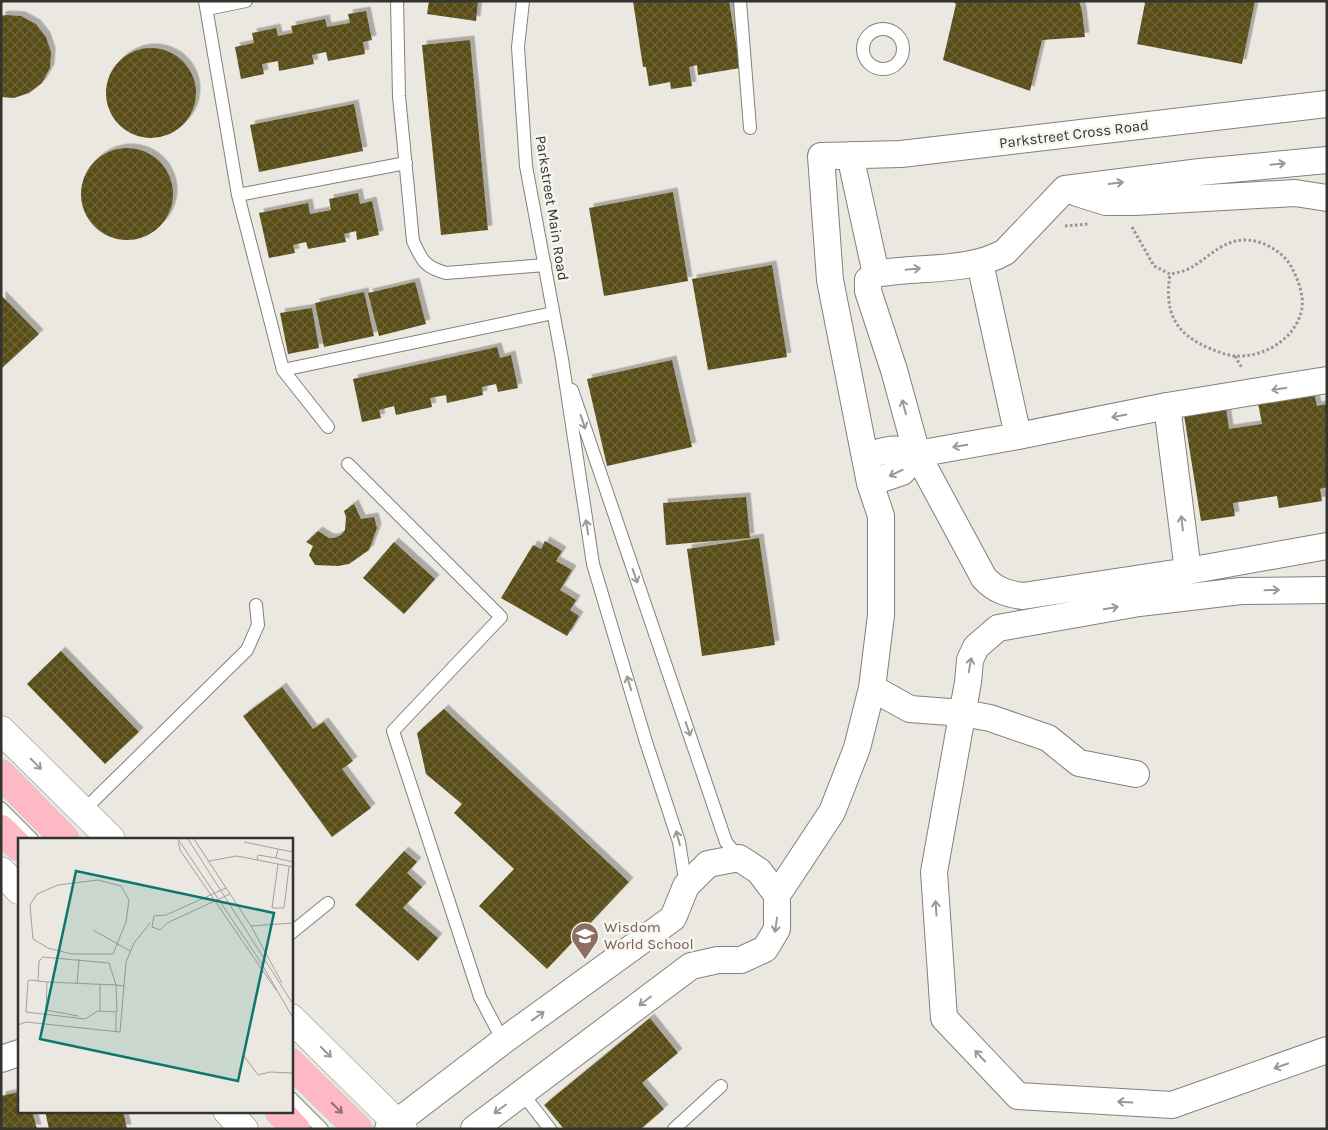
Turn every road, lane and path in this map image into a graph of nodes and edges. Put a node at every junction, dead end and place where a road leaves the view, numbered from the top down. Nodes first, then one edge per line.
1 (246, 1) edge
2 (397, 1) edge
3 (523, 1) edge
4 (740, 1) edge
5 (206, 5) edge
6 (1327, 104) edge
7 (750, 128) dead end
8 (850, 155) junction
9 (1327, 160) edge
10 (406, 163) junction
11 (1066, 190) junction
12 (238, 195) junction
13 (1327, 198) edge
14 (1092, 224) dead end
15 (1126, 224) dead end
16 (1062, 226) dead end
17 (980, 263) junction
18 (544, 265) junction
19 (876, 274) junction
20 (1170, 274) junction
21 (553, 313) junction
22 (562, 359) junction
23 (283, 370) junction
24 (1327, 380) edge
25 (1167, 406) junction
26 (328, 427) dead end
27 (1018, 436) junction
28 (917, 454) junction
29 (865, 458) junction
30 (348, 464) dead end
31 (870, 483) junction
32 (1327, 546) edge
33 (1188, 571) junction
34 (1327, 590) edge
35 (256, 605) dead end
36 (872, 688) junction
37 (963, 713) junction
38 (1, 730) edge
39 (1, 774) edge
40 (1136, 774) dead end
41 (1, 808) edge
42 (83, 811) junction
43 (1, 829) edge
44 (31, 838) edge
45 (64, 838) edge
46 (110, 838) edge
47 (18, 846) edge
48 (739, 858) junction
49 (1, 871) edge
50 (686, 886) junction
51 (18, 889) edge
52 (777, 895) junction
53 (328, 903) dead end
54 (292, 932) edge
55 (292, 1019) edge
56 (504, 1041) junction
57 (1327, 1050) edge
58 (18, 1053) edge
59 (1, 1059) edge
60 (292, 1064) edge
61 (721, 1086) dead end
62 (522, 1093) junction
63 (292, 1099) edge
64 (227, 1112) edge
65 (280, 1112) edge
66 (396, 1127) edge
67 (244, 1129) edge
68 (296, 1129) edge
69 (322, 1129) edge
70 (358, 1129) edge
71 (474, 1129) edge
72 (550, 1129) edge
73 (674, 1129) edge

1 - 5 lane
2 - 10 lane
3 - 18 lane, Parkstreet Main Road
4 - 7 lane
5 - 12 lane
6 - 8 street, Parkstreet Cross Road
8 - 19 street
8 - 29 street, Parkstreet Cross Road
11 -> 9 street
10 - 12 lane
10 - 18 lane
11 - 13 street
11 - 17 street
12 - 23 lane
14 - 16 path
15 - 20 path
19 -> 17 street
17 - 27 street
18 - 21 lane, Parkstreet Main Road
28 -> 19 street
20 - 20 path
21 - 22 lane, Parkstreet Main Road
21 - 23 lane
22 -> 48 lane
50 -> 22 lane
23 - 26 lane
24 -> 25 street
25 -> 27 street
33 -> 25 street
27 -> 28 street
28 - 29 street
28 -> 31 street
28 - 33 street
29 - 31 street
30 - 56 lane
31 - 36 street
32 - 33 street
37 -> 34 street
35 - 42 lane
36 - 37 street
36 - 52 street
37 - 40 street
57 -> 37 street
38 -> 42 street
39 - 45 main road
41 - 44 lane
42 - 46 street
43 - 47 main road
48 - 50 street
48 - 52 street
49 - 51 street
56 -> 50 street
52 -> 62 street
53 - 54 lane
55 -> 66 street
56 - 66 street
58 - 59 street
60 -> 70 main road
61 - 73 lane
62 -> 71 street
62 - 72 lane
63 - 69 lane
64 - 67 street
65 - 68 main road

